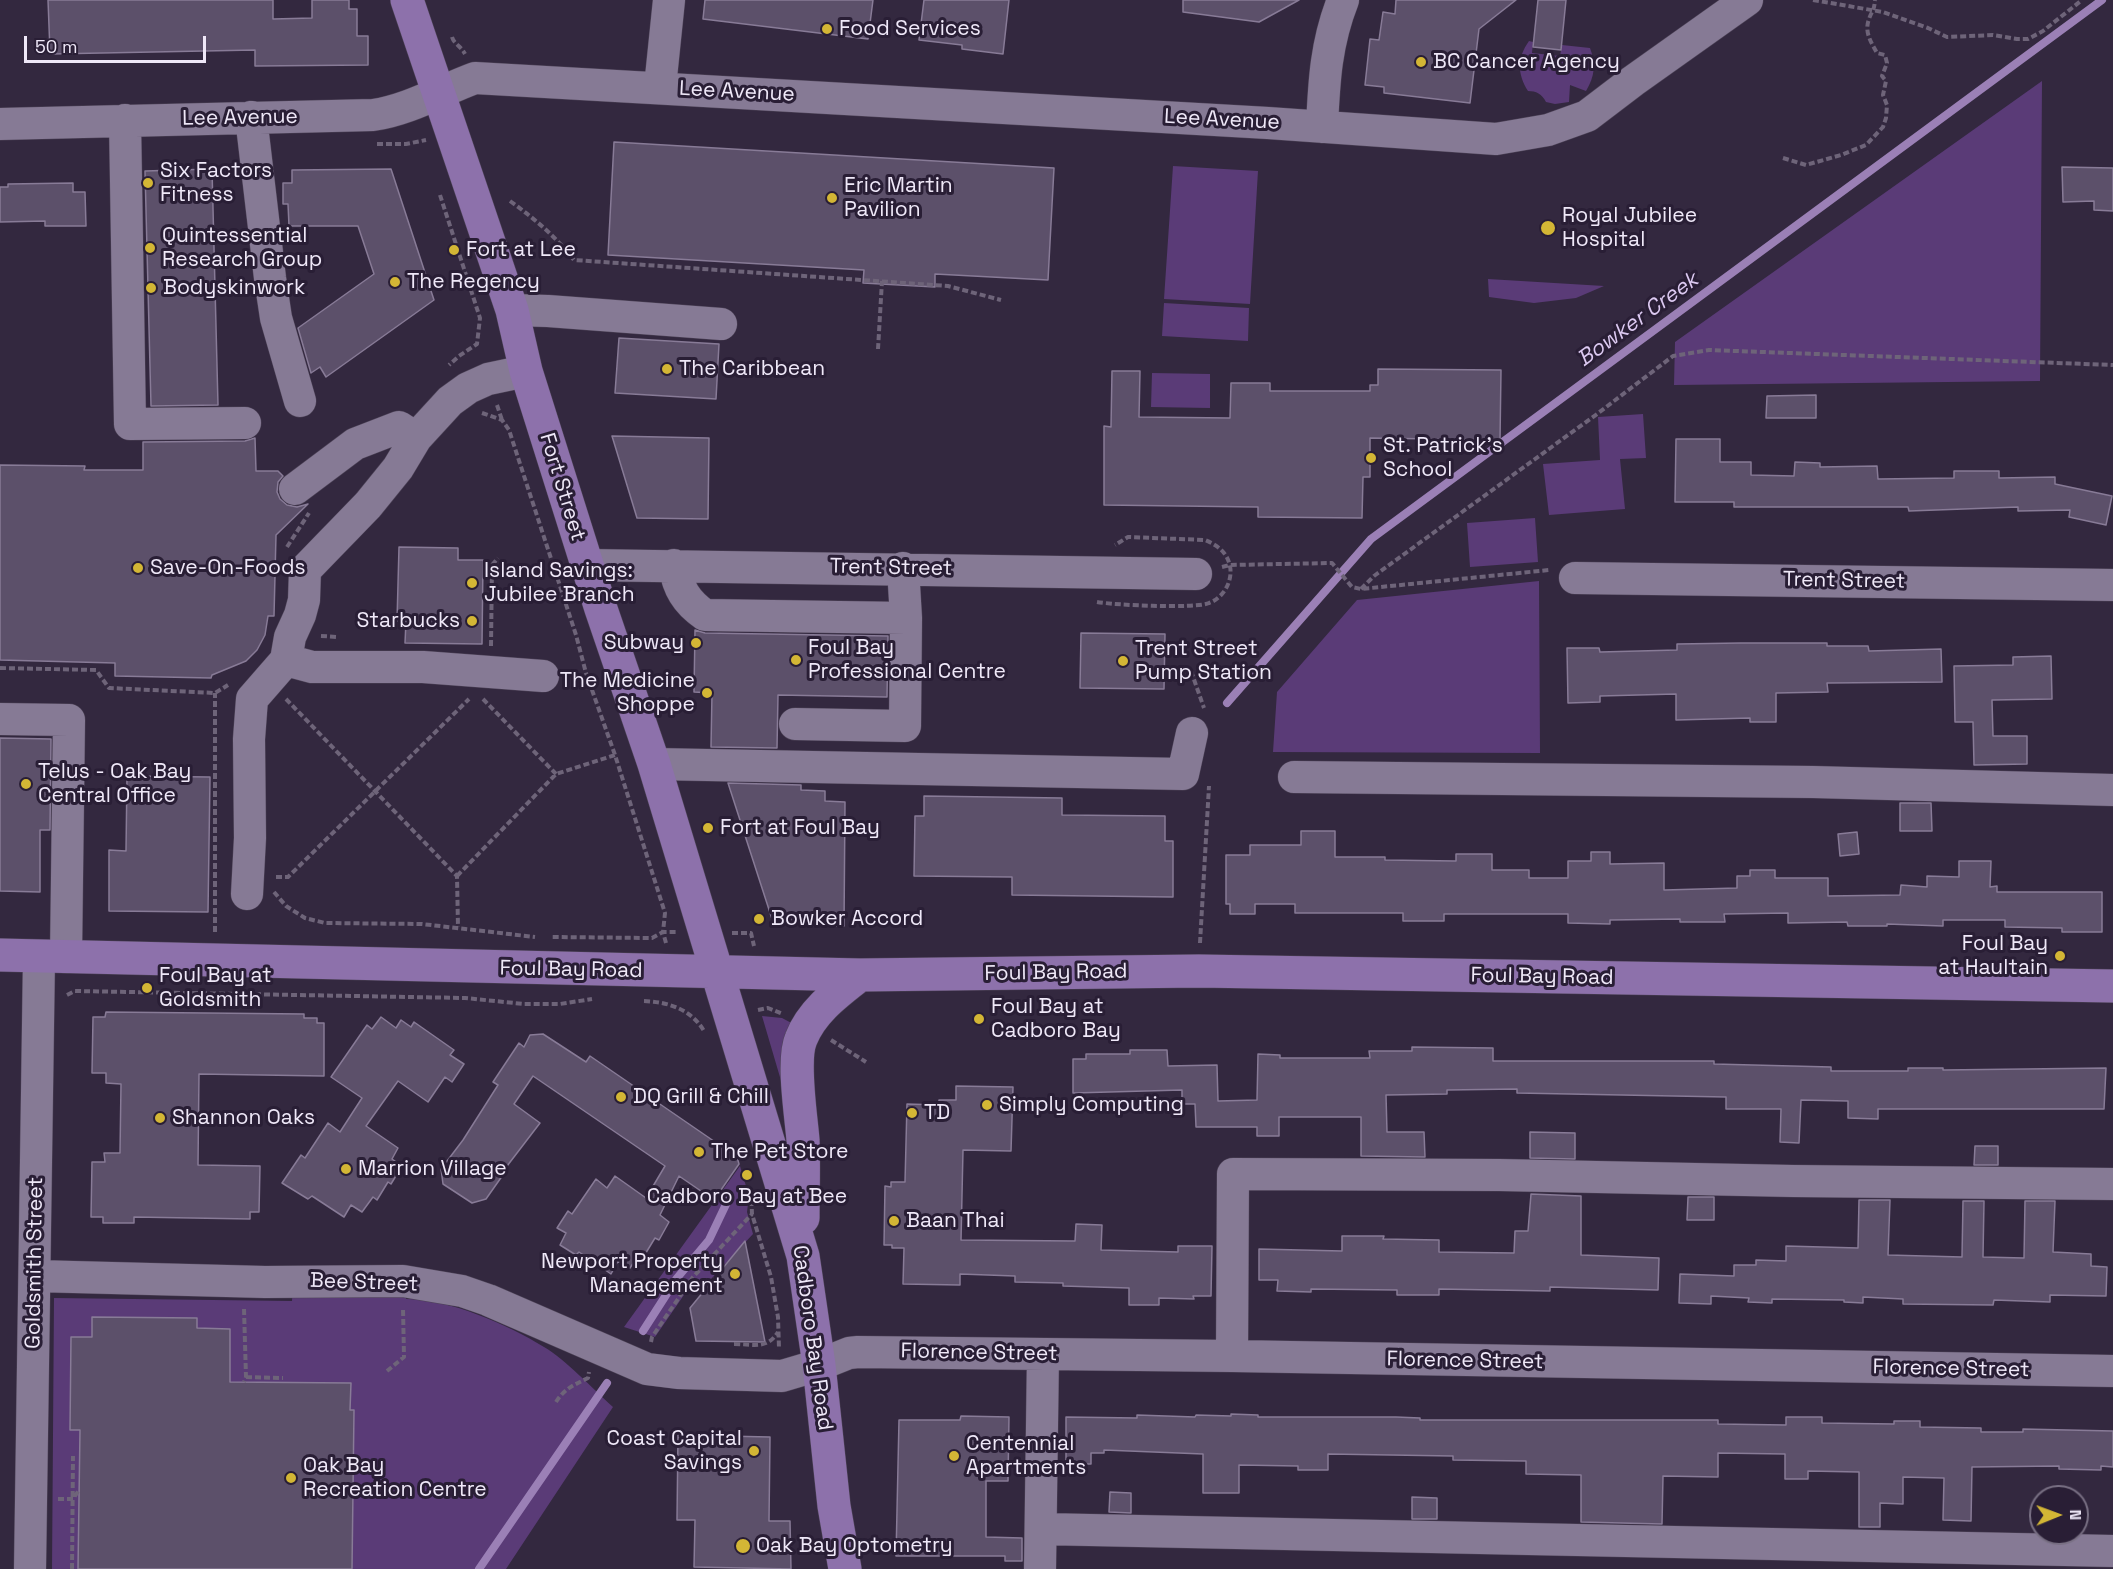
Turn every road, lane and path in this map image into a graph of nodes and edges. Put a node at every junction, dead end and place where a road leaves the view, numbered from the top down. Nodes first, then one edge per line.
1 (407, 0) edge
2 (1342, 0) edge
3 (1747, 0) edge
4 (1813, 0) edge
5 (1875, 0) edge
6 (2082, 0) edge
7 (1874, 11) junction
8 (659, 14) edge
9 (660, 87) junction
10 (439, 91) junction
11 (251, 117) junction
12 (125, 120) junction
13 (0, 124) edge
14 (1322, 127) junction
15 (1783, 158) dead end
16 (437, 185) dead end
17 (510, 201) dead end
18 (882, 281) junction
19 (1001, 300) dead end
20 (512, 310) junction
21 (721, 324) dead end
22 (878, 349) dead end
23 (2113, 365) edge
24 (443, 371) dead end
25 (526, 371) junction
26 (300, 401) dead end
27 (476, 412) dead end
28 (245, 423) dead end
29 (416, 438) junction
30 (302, 500) joint
31 (286, 548) dead end
32 (498, 558) dead end
33 (586, 565) junction
34 (1230, 565) dead end
35 (674, 566) junction
36 (903, 568) junction
37 (1196, 574) dead end
38 (1575, 578) joint
39 (2113, 585) edge
40 (1361, 590) junction
41 (906, 618) junction
42 (347, 637) dead end
43 (480, 648) dead end
44 (281, 659) junction
45 (0, 668) edge
46 (1191, 671) dead end
47 (543, 676) dead end
48 (215, 693) junction
49 (0, 719) edge
50 (1199, 723) joint
51 (795, 724) dead end
52 (615, 755) junction
53 (654, 764) junction
54 (556, 774) junction
55 (1294, 777) dead end
56 (1209, 782) dead end
57 (375, 790) junction
58 (2113, 790) edge
59 (215, 876) junction
60 (458, 876) junction
61 (254, 882) junction
62 (458, 927) junction
63 (0, 955) edge
64 (53, 957) junction
65 (214, 961) junction
66 (1199, 971) junction
67 (718, 973) junction
68 (860, 975) junction
69 (2113, 986) edge
70 (602, 999) dead end
71 (63, 1000) dead end
72 (636, 1000) dead end
73 (706, 1040) dead end
74 (749, 1183) dead end
75 (2113, 1184) edge
76 (752, 1214) junction
77 (803, 1256) junction
78 (35, 1276) junction
79 (240, 1282) junction
80 (404, 1329) dead end
81 (778, 1332) dead end
82 (591, 1346) junction
83 (1043, 1354) junction
84 (1232, 1356) junction
85 (819, 1365) junction
86 (647, 1369) junction
87 (387, 1371) dead end
88 (2113, 1371) edge
89 (283, 1378) dead end
90 (556, 1402) dead end
91 (73, 1456) dead end
92 (79, 1490) dead end
93 (66, 1499) dead end
94 (73, 1499) junction
95 (1041, 1529) junction
96 (2113, 1551) edge
97 (30, 1569) edge
98 (72, 1569) edge
99 (844, 1569) edge
100 (1040, 1569) edge

1 - 10 main road, Fort Street
2 - 14 street
3 - 14 street, Lee Avenue
4 - 7 path
5 - 7 path
6 - 7 path
7 - 15 path
8 - 9 street
9 - 10 street, Lee Avenue
9 - 14 street, Lee Avenue
10 - 11 street, Lee Avenue
10 - 20 main road, Fort Street
11 - 12 street, Lee Avenue
11 - 26 street
12 - 13 street, Lee Avenue
12 - 28 street
16 - 24 path
17 - 18 path
18 - 19 path
18 - 22 path
20 - 21 street
20 - 25 main road, Fort Street
23 - 40 path
25 - 29 street
25 - 33 main road, Fort Street
27 - 52 path
29 - 30 street
29 - 44 street
30 - 31 path
32 - 43 path
33 - 35 street, Trent Street
33 - 53 main road, Fort Street
34 - 40 path
35 - 36 street, Trent Street
35 - 41 street
36 - 37 street, Trent Street
36 - 41 street
38 - 39 street, Trent Street
38 - 40 path
41 - 51 street
42 - 44 path
44 - 47 street
44 - 48 path
44 - 57 path
44 - 61 street
45 - 48 path
46 - 50 path
48 - 59 path
49 - 64 street, Goldsmith Street
50 - 53 street
52 - 54 path
52 - 62 path
53 - 67 main road, Fort Street
54 - 57 path
54 - 60 path
55 - 58 street
56 - 66 path
57 - 60 path
57 - 61 path
59 - 61 path
59 - 65 path
60 - 62 path
61 - 62 path
63 - 64 main road, Foul Bay Road
64 - 65 main road, Foul Bay Road
64 - 78 street, Goldsmith Street
65 - 67 main road, Foul Bay Road
66 - 68 main road, Foul Bay Road
66 - 69 main road, Foul Bay Road
67 - 68 main road, Foul Bay Road
67 - 77 main road, Cadboro Bay Road
68 - 77 main road
70 - 71 path
72 - 73 path
74 - 76 path
75 - 84 street
76 - 81 path
76 - 86 path
77 - 85 main road, Cadboro Bay Road
78 - 79 street, Bee Street
78 - 97 street, Goldsmith Street
79 - 82 street, Bee Street
79 - 89 path
80 - 87 path
82 - 86 street, Bee Street
82 - 90 path
83 - 84 street, Florence Street
83 - 85 street, Florence Street
83 - 95 street
84 - 88 street, Florence Street
85 - 86 street, Bee Street
85 - 99 main road, Cadboro Bay Road
91 - 94 path
92 - 94 path
93 - 94 path
94 - 98 path
95 - 96 street
95 - 100 street

